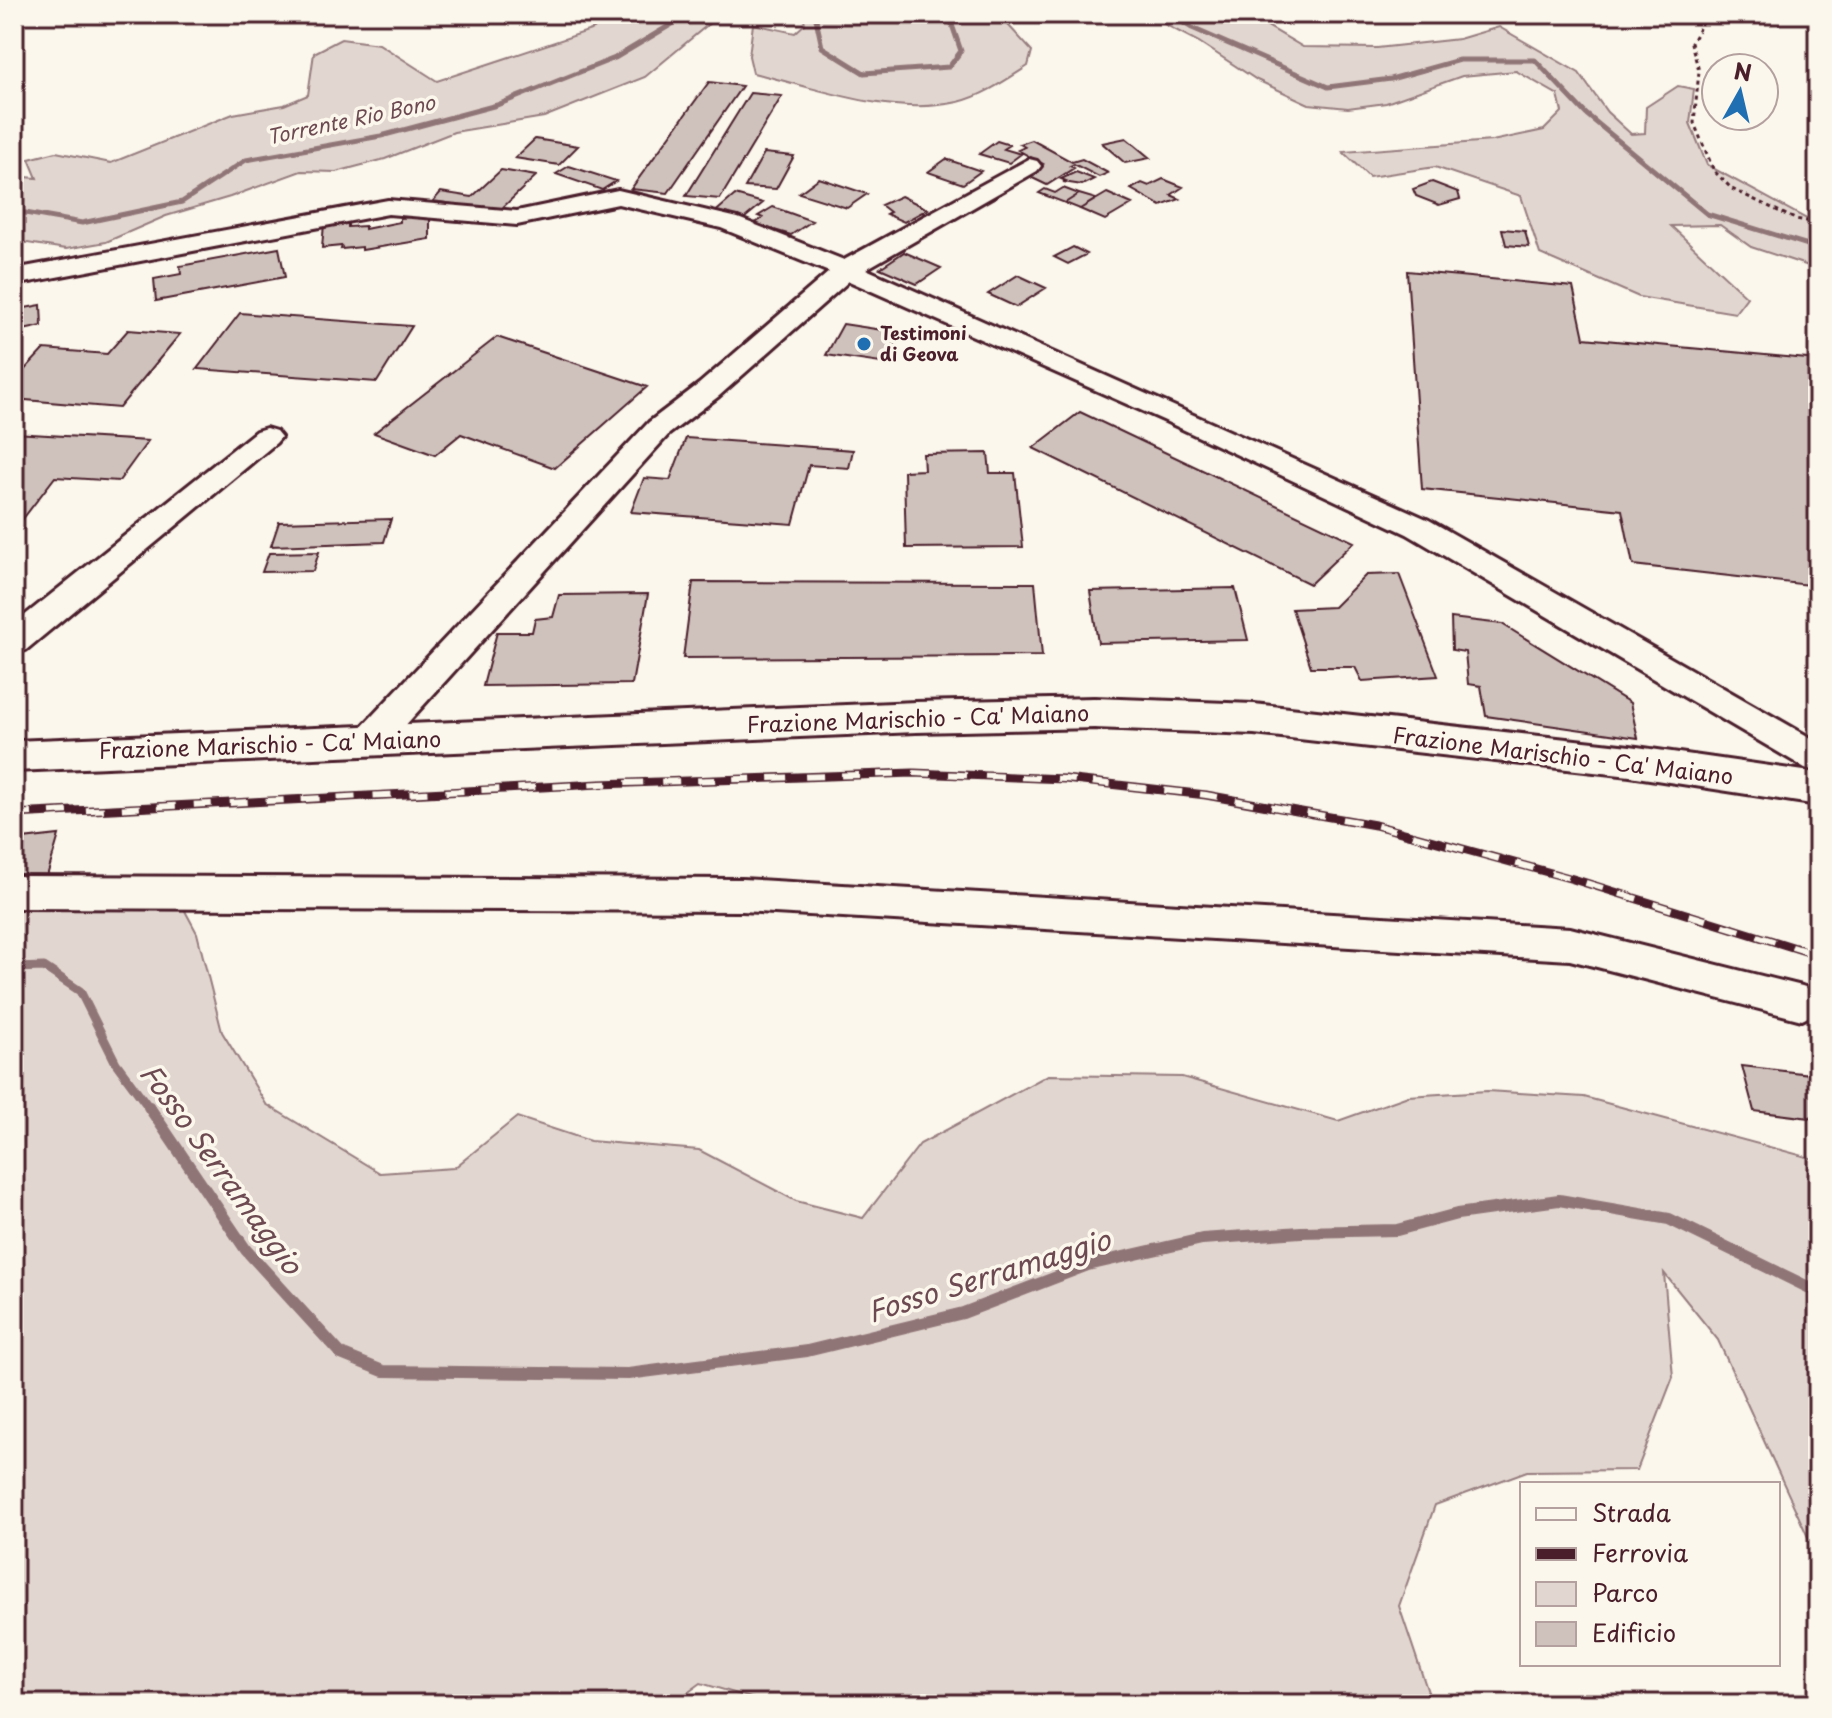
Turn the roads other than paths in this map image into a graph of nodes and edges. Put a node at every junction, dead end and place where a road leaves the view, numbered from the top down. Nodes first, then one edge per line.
1 (1029, 166) dead end
2 (846, 270) junction
3 (14, 277) edge
4 (266, 437) dead end
5 (14, 642) edge
6 (370, 741) junction
7 (14, 756) edge
8 (1818, 759) edge
9 (1818, 789) edge
10 (14, 892) edge
11 (1802, 1003) dead end

1 - 2 street
2 - 3 street
2 - 6 street
2 - 8 street
4 - 5 street
6 - 7 main road, Frazione Marischio - Ca' Maiano
6 - 9 main road, Frazione Marischio - Ca' Maiano
10 - 11 street

